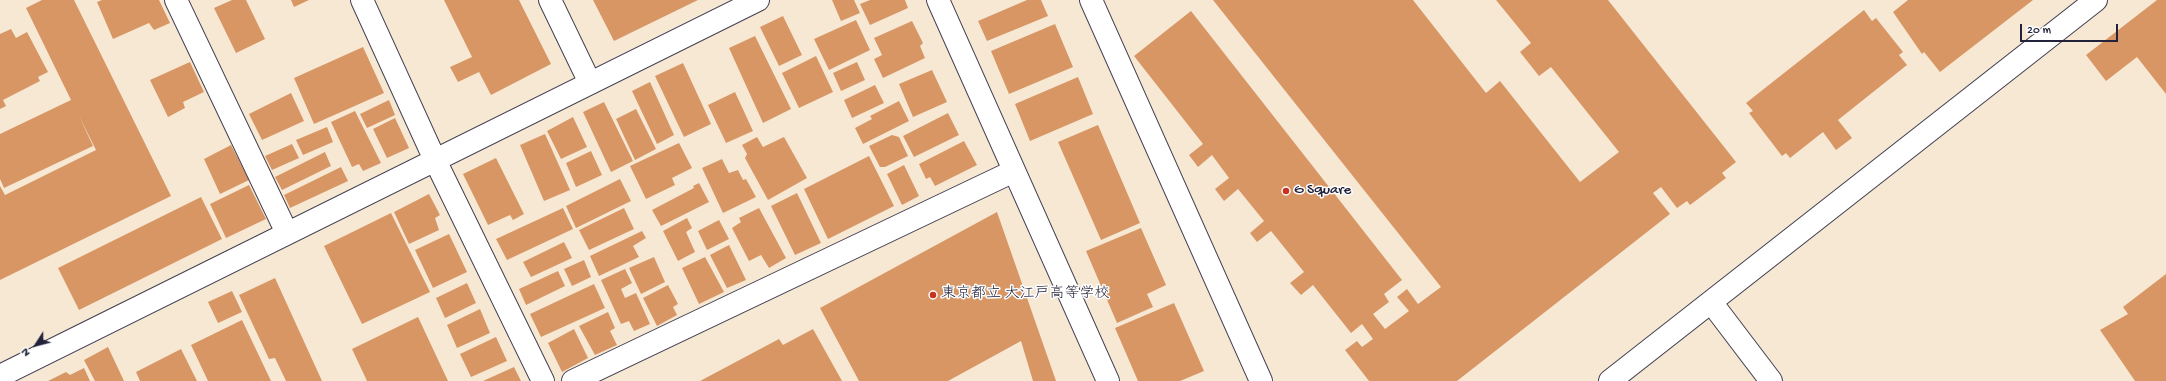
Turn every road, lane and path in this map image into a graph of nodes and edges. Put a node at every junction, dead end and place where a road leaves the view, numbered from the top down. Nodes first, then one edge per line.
1 (176, 0) edge
2 (362, 0) edge
3 (550, 0) edge
4 (758, 0) edge
5 (938, 0) edge
6 (1091, 0) edge
7 (2096, 0) edge
8 (590, 83) junction
9 (435, 160) junction
10 (1014, 171) junction
11 (287, 233) junction
12 (1711, 302) junction
13 (0, 376) edge
14 (543, 381) edge
15 (573, 381) edge
16 (1108, 381) edge
17 (1261, 381) edge
18 (1610, 381) edge
19 (1771, 381) edge

1 - 11 street
2 - 9 street
3 - 8 street
4 - 8 street
5 - 10 street
6 - 17 street
7 - 12 street
8 - 9 street
9 - 11 street
9 - 14 street
10 - 15 street
10 - 16 street
11 - 13 street
12 - 18 street
12 - 19 street

